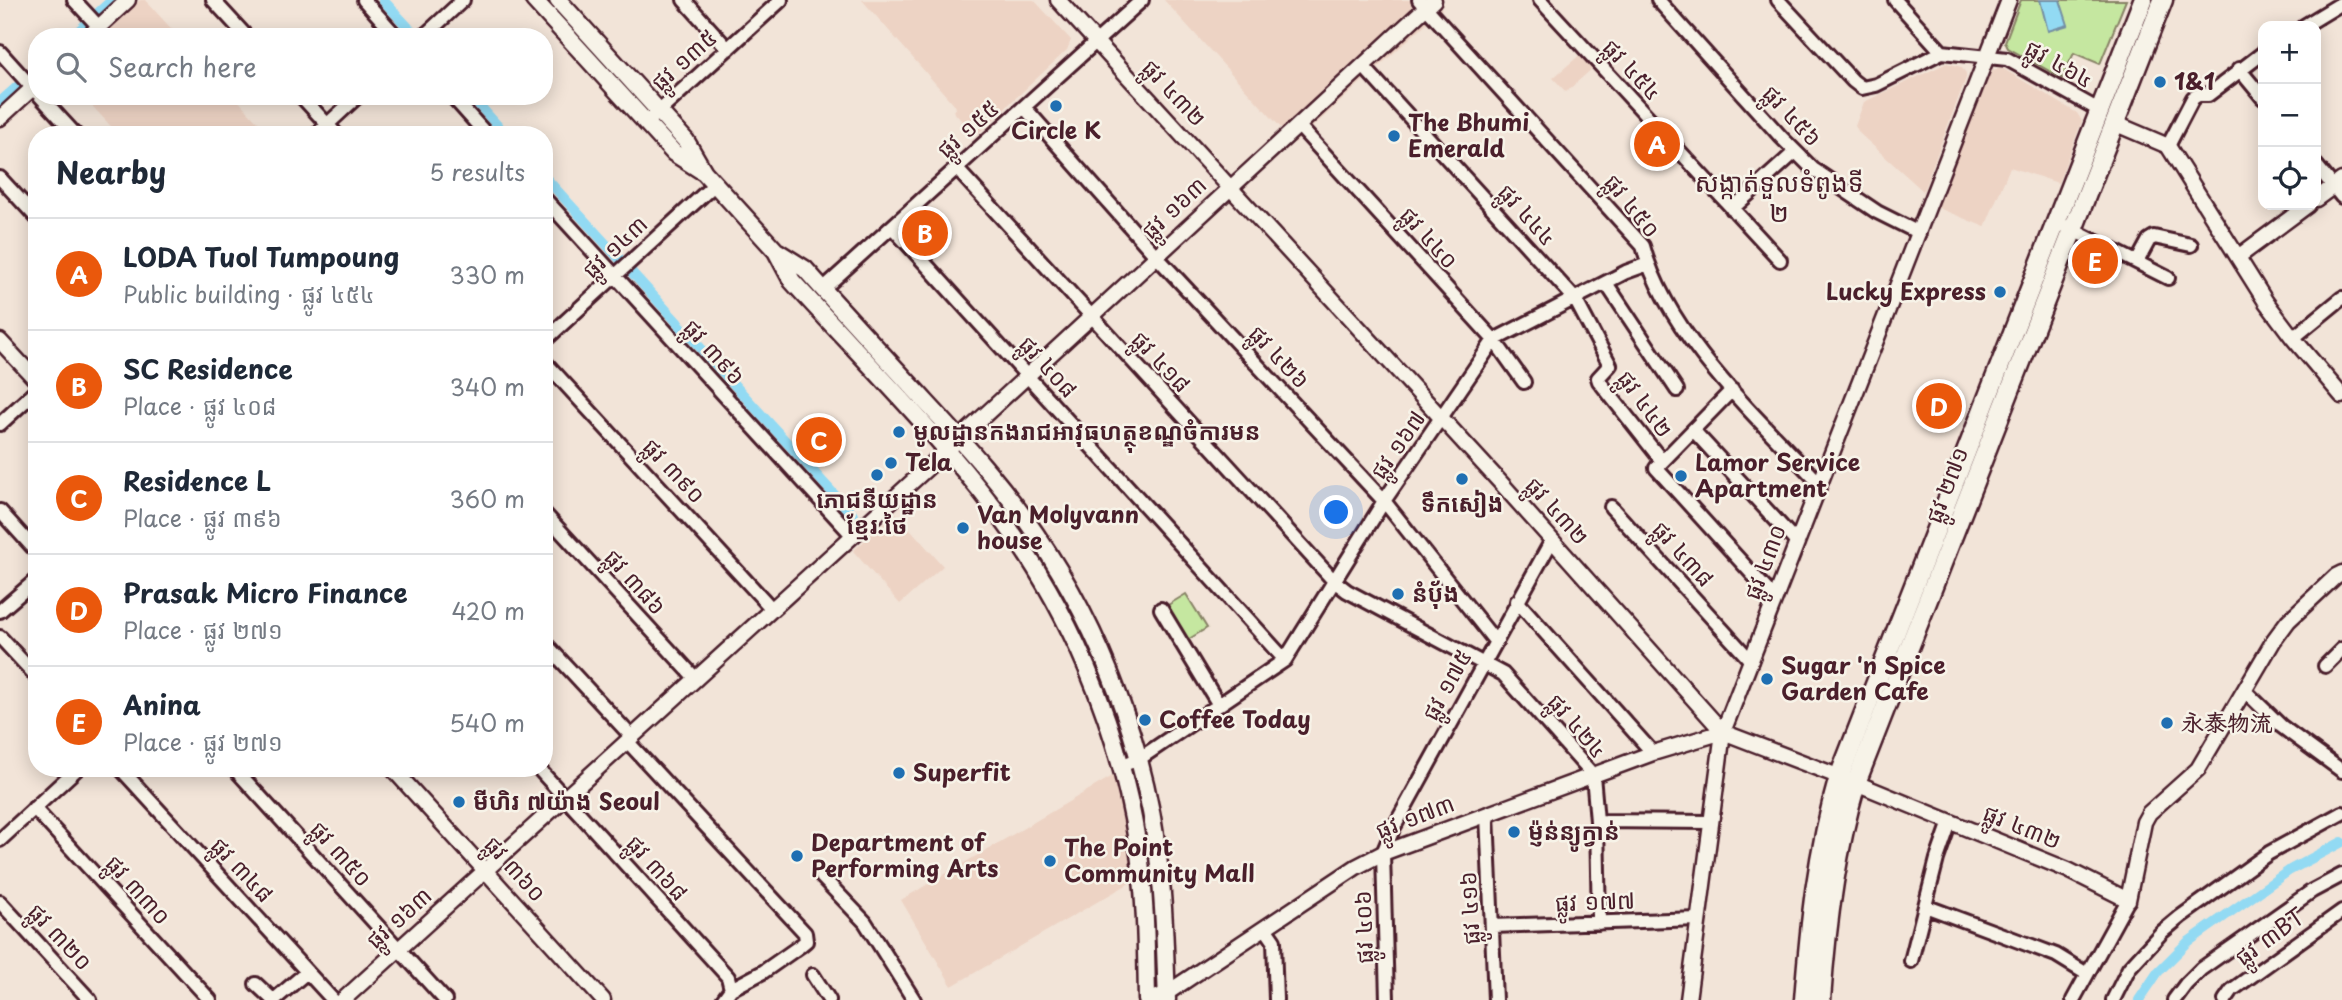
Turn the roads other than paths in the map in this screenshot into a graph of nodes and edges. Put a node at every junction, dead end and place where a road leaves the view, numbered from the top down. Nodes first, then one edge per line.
1 (74, 0) edge
2 (128, 0) edge
3 (213, 0) edge
4 (364, 0) edge
5 (463, 0) edge
6 (534, 0) edge
7 (558, 0) edge
8 (684, 0) edge
9 (781, 0) edge
10 (1058, 0) edge
11 (1142, 0) edge
12 (1540, 0) edge
13 (1658, 0) edge
14 (1778, 0) edge
15 (1895, 0) edge
16 (2009, 0) edge
17 (2143, 0) edge
18 (2163, 0) edge
19 (1427, 3) edge
20 (2342, 3) edge
21 (2312, 21) edge
22 (92, 25) edge
23 (239, 28) edge
24 (389, 28) edge
25 (433, 28) edge
26 (1096, 41) junction
27 (728, 48) junction
28 (0, 52) edge
29 (1942, 52) junction
30 (1987, 55) junction
31 (2258, 56) edge
32 (1363, 66) junction
33 (2239, 69) junction
34 (28, 83) edge
35 (28, 91) edge
36 (2258, 92) edge
37 (48, 105) edge
38 (309, 105) edge
39 (348, 105) edge
40 (460, 105) edge
41 (1024, 107) junction
42 (2099, 110) junction
43 (660, 111) junction
44 (0, 118) edge
45 (646, 123) junction
46 (2114, 123) junction
47 (327, 125) joint
48 (1298, 125) junction
49 (68, 126) edge
50 (479, 126) edge
51 (2168, 146) junction
52 (1795, 152) junction
53 (956, 168) junction
54 (2321, 170) edge
55 (0, 178) edge
56 (710, 178) junction
57 (1230, 188) junction
58 (2339, 188) edge
59 (2321, 197) edge
60 (553, 206) edge
61 (28, 209) edge
62 (1732, 209) junction
63 (2301, 210) edge
64 (2055, 221) junction
65 (892, 227) junction
66 (2072, 230) junction
67 (1919, 233) junction
68 (2191, 245) dead end
69 (776, 251) junction
70 (1156, 256) junction
71 (2238, 257) junction
72 (1780, 260) dead end
73 (2137, 262) junction
74 (1648, 264) junction
75 (624, 268) junction
76 (2168, 278) dead end
77 (1606, 283) junction
78 (823, 289) junction
79 (2342, 298) edge
80 (1575, 299) junction
81 (1091, 317) junction
82 (553, 333) edge
83 (2293, 338) junction
84 (1494, 340) junction
85 (0, 341) edge
86 (28, 371) edge
87 (553, 371) edge
88 (1027, 376) junction
89 (1524, 382) dead end
90 (1677, 390) dead end
91 (1732, 390) junction
92 (2342, 396) edge
93 (28, 398) edge
94 (1442, 419) junction
95 (0, 424) edge
96 (1693, 430) junction
97 (959, 439) junction
98 (946, 451) junction
99 (1659, 464) junction
100 (1820, 484) junction
101 (1384, 501) junction
102 (1611, 507) dead end
103 (0, 511) edge
104 (553, 523) edge
105 (1036, 534) junction
106 (853, 536) junction
107 (1552, 540) junction
108 (28, 542) edge
109 (1797, 543) junction
110 (1020, 545) junction
111 (2342, 573) edge
112 (1334, 581) junction
113 (28, 587) edge
114 (1775, 599) junction
115 (1517, 601) junction
116 (772, 609) junction
117 (1161, 609) dead end
118 (0, 611) edge
119 (0, 637) edge
120 (1495, 641) junction
121 (2342, 649) edge
122 (553, 652) edge
123 (1285, 660) junction
124 (1751, 661) junction
125 (1484, 662) junction
126 (2325, 666) dead end
127 (28, 667) edge
128 (696, 679) junction
129 (2245, 691) junction
130 (1219, 705) junction
131 (1723, 732) junction
132 (630, 739) junction
133 (1653, 753) junction
134 (1139, 759) junction
135 (1120, 766) junction
136 (2342, 771) edge
137 (1593, 775) junction
138 (68, 777) edge
139 (128, 777) edge
140 (242, 777) edge
141 (400, 777) edge
142 (546, 777) edge
143 (1847, 780) junction
144 (565, 798) junction
145 (34, 808) junction
146 (2342, 813) edge
147 (1487, 814) junction
148 (1597, 821) junction
149 (1712, 822) junction
150 (1951, 822) junction
151 (0, 840) edge
152 (1383, 853) junction
153 (486, 870) junction
154 (2342, 875) edge
155 (822, 877) dead end
156 (2128, 900) junction
157 (0, 902) edge
158 (1925, 906) junction
159 (2342, 911) edge
160 (1699, 919) junction
161 (1599, 923) junction
162 (1493, 926) junction
163 (1265, 928) junction
164 (399, 949) junction
165 (1911, 961) dead end
166 (307, 972) junction
167 (2087, 974) junction
168 (813, 975) dead end
169 (256, 984) dead end
170 (727, 994) edge
171 (1167, 996) edge
172 (90, 1000) edge
173 (210, 1000) edge
174 (273, 1000) edge
175 (333, 1000) edge
176 (343, 1000) edge
177 (445, 1000) edge
178 (603, 1000) edge
179 (829, 1000) edge
180 (914, 1000) edge
181 (1149, 1000) edge
182 (1276, 1000) edge
183 (1387, 1000) edge
184 (1495, 1000) edge
185 (1688, 1000) edge
186 (1804, 1000) edge
187 (1821, 1000) edge
188 (2073, 1000) edge
189 (2113, 1000) edge
190 (2174, 1000) edge
191 (2225, 1000) edge

1 - 22 street
2 - 22 street
3 - 23 street
4 - 24 street
5 - 25 street
6 - 45 main road
7 - 43 main road
8 - 27 street
9 - 27 street, ផ្លូវ ១៣៥
10 - 26 street, ផ្លូវ ៤៣២
11 - 26 street, ផ្លូវ ១៥៥
12 - 62 street, ផ្លូវ ៤៥៤
13 - 52 street, ផ្លូវ ៤៥៦
14 - 29 street
15 - 29 street
16 - 30 street, ផ្លូវ ៤៣០
17 - 42 main road, ផ្លូវ ២៧១
18 - 46 main road, ផ្លូវ ២៧១
19 - 32 street, ផ្លូវ ១៦៣
19 - 74 street, ផ្លូវ ៤៥០
20 - 21 street
26 - 41 street, ផ្លូវ ១៥៥
26 - 57 street, ផ្លូវ ៤៣២
27 - 43 street, ផ្លូវ ១៣៥
28 - 34 street
29 - 30 street, ផ្លូវ ៤៦៤
30 - 42 street, ផ្លូវ ៤៦៤
30 - 67 street, ផ្លូវ ៤៣០
31 - 33 street
32 - 48 street, ផ្លូវ ១៦៣
32 - 80 street, ផ្លូវ ៤៤៤
33 - 36 street
33 - 51 street
35 - 44 street
37 - 49 street
38 - 47 street
39 - 47 street
40 - 50 street
41 - 53 street, ផ្លូវ ១៥៥
41 - 70 street, ផ្លូវ ៤២៦
42 - 64 main road, ផ្លូវ ២៧១
43 - 45 street, ផ្លូវ ១៣៥
43 - 56 main road
45 - 56 main road
46 - 51 street
46 - 66 main road, ផ្លូវ ២៧១
48 - 57 street, ផ្លូវ ១៦៣
48 - 84 street, ផ្លូវ ៤៤០
51 - 71 street
52 - 62 street
52 - 67 street, ផ្លូវ ៤៥៦
53 - 65 street, ផ្លូវ ១៥៥
53 - 81 street, ផ្លូវ ៤១៨
54 - 58 street
55 - 61 street
56 - 69 main road
56 - 75 street, ផ្លូវ ១៤៣
57 - 70 street, ផ្លូវ ១៦៣
57 - 94 street, ផ្លូវ ៤៣២
58 - 59 street
60 - 75 street, ផ្លូវ ៣៩៦
62 - 72 street, ផ្លូវ ៤៥៤
63 - 71 street
64 - 66 street
64 - 143 main road, ផ្លូវ ២៧១
65 - 78 street, ផ្លូវ ១៥៥
65 - 88 street, ផ្លូវ ៤០៨
66 - 73 street
66 - 143 main road, ផ្លូវ ២៧១
67 - 100 street, ផ្លូវ ៤៣០
68 - 73 street
69 - 78 main road
69 - 98 main road
70 - 81 street, ផ្លូវ ១៦៣
70 - 101 street, ផ្លូវ ៤២៦
71 - 83 street
73 - 76 street
74 - 77 street, ផ្លូវ ១៦៧
74 - 91 street, ផ្លូវ ៤៥០
75 - 82 street, ផ្លូវ ១៤៣
75 - 106 street, ផ្លូវ ៣៩៦
77 - 80 street, ផ្លូវ ១៦៧
77 - 90 street
78 - 97 main road
79 - 83 street
80 - 84 street, ផ្លូវ ១៦៧
80 - 99 street, ផ្លូវ ៤៤២
81 - 88 street, ផ្លូវ ១៦៣
81 - 112 street, ផ្លូវ ៤១៨
83 - 92 street
84 - 89 street, ផ្លូវ ៤៤០
84 - 94 street, ផ្លូវ ១៦៧
85 - 86 street
87 - 116 street, ផ្លូវ ៣៩០
88 - 97 street, ផ្លូវ ១៦៣
88 - 123 street, ផ្លូវ ៤០៨
91 - 96 street
91 - 100 street, ផ្លូវ ៤៥០
93 - 95 street
94 - 101 street, ផ្លូវ ១៦៧
94 - 107 street, ផ្លូវ ៤៣២
96 - 99 street
96 - 109 street
97 - 98 street, ផ្លូវ ១៦៣
97 - 105 main road
98 - 106 street, ផ្លូវ ១៦៣
98 - 110 main road
99 - 114 street, ផ្លូវ ៤៤២
100 - 109 street, ផ្លូវ ៤៣០
101 - 112 street, ផ្លូវ ១៦៧
101 - 120 street, ផ្លូវ ៤២៦
102 - 124 street, ផ្លូវ ៤៣៨
103 - 108 street
104 - 128 street, ផ្លូវ ៣៨៦
105 - 110 main road
105 - 134 main road
106 - 116 street, ផ្លូវ ១៦៣
107 - 115 street, ផ្លូវ ១៧៥
107 - 131 street, ផ្លូវ ៤៣២
109 - 114 street, ផ្លូវ ៤៣០
110 - 135 main road
111 - 129 street
112 - 123 street, ផ្លូវ ១៦៧
112 - 125 street, ផ្លូវ ៤១៨
113 - 118 street
114 - 124 street, ផ្លូវ ៤៣០
115 - 120 street, ផ្លូវ ១៧៥
115 - 133 street
116 - 128 street, ផ្លូវ ១៦៣
117 - 130 street
119 - 127 street
120 - 125 street, ផ្លូវ ១៧៥
121 - 126 street
122 - 132 street
123 - 130 street, ផ្លូវ ១៦៧
124 - 131 street, ផ្លូវ ៤៣០
125 - 137 street, ផ្លូវ ៤២៤
125 - 152 street, ផ្លូវ ១៧៥
128 - 132 street, ផ្លូវ ១៦៣
129 - 136 street
129 - 156 street
130 - 134 street, ផ្លូវ ១៦៧
131 - 133 street, ផ្លូវ ១៧៣
131 - 143 street, ផ្លូវ ៤៣២
131 - 149 street, ផ្លូវ ៤៣០
132 - 144 street, ផ្លូវ ១៦៣
132 - 170 street
133 - 137 street, ផ្លូវ ១៧៣
134 - 135 street, ផ្លូវ ១៦៧
134 - 171 main road
135 - 181 main road
137 - 147 street, ផ្លូវ ១៧៣
137 - 148 street, ផ្លូវ ៤២៤
138 - 145 street
139 - 166 street, ផ្លូវ ៣៤៨
140 - 164 street, ផ្លូវ ៣៥០
141 - 153 street, ផ្លូវ ៣៦០
142 - 144 street, ផ្លូវ ៣៦៨
143 - 150 street, ផ្លូវ ៤៣២
143 - 186 main road, ផ្លូវ ២៧១
143 - 187 main road, ផ្លូវ ២៧១
144 - 153 street, ផ្លូវ ១៦៣
144 - 170 street, ផ្លូវ ៣៦៨
145 - 151 street
145 - 173 street, ផ្លូវ ៣៣០
146 - 189 street
147 - 152 street, ផ្លូវ ១៧៣
147 - 162 street, ផ្លូវ ៤១៦
148 - 149 street
148 - 161 street, ផ្លូវ ៤២៤
149 - 160 street, ផ្លូវ ៤៣០
150 - 156 street, ផ្លូវ ៤៣២
150 - 158 street
152 - 163 street, ផ្លូវ ១៧៣
152 - 183 street, ផ្លូវ ៤០៦
153 - 164 street, ផ្លូវ ១៦៣
153 - 178 street, ផ្លូវ ៣៦០
154 - 190 street
155 - 180 street
156 - 167 street
157 - 172 street, ផ្លូវ ៣២០
158 - 165 street
158 - 167 street
159 - 191 street, ផ្លូវ ៣BT
160 - 161 street, ផ្លូវ ១៧៧
160 - 185 street, ផ្លូវ ៤៣០
161 - 162 street, ផ្លូវ ១៧៧
162 - 184 street, ផ្លូវ ៤១៦
163 - 171 street, ផ្លូវ ១៧៣
163 - 182 street
164 - 176 street, ផ្លូវ ១៦៣
164 - 177 street, ផ្លូវ ៣៥០
166 - 174 street
166 - 175 street, ផ្លូវ ៣៤៨
167 - 188 street
168 - 179 street
169 - 174 street
171 - 181 street, ផ្លូវ ១៧៣

